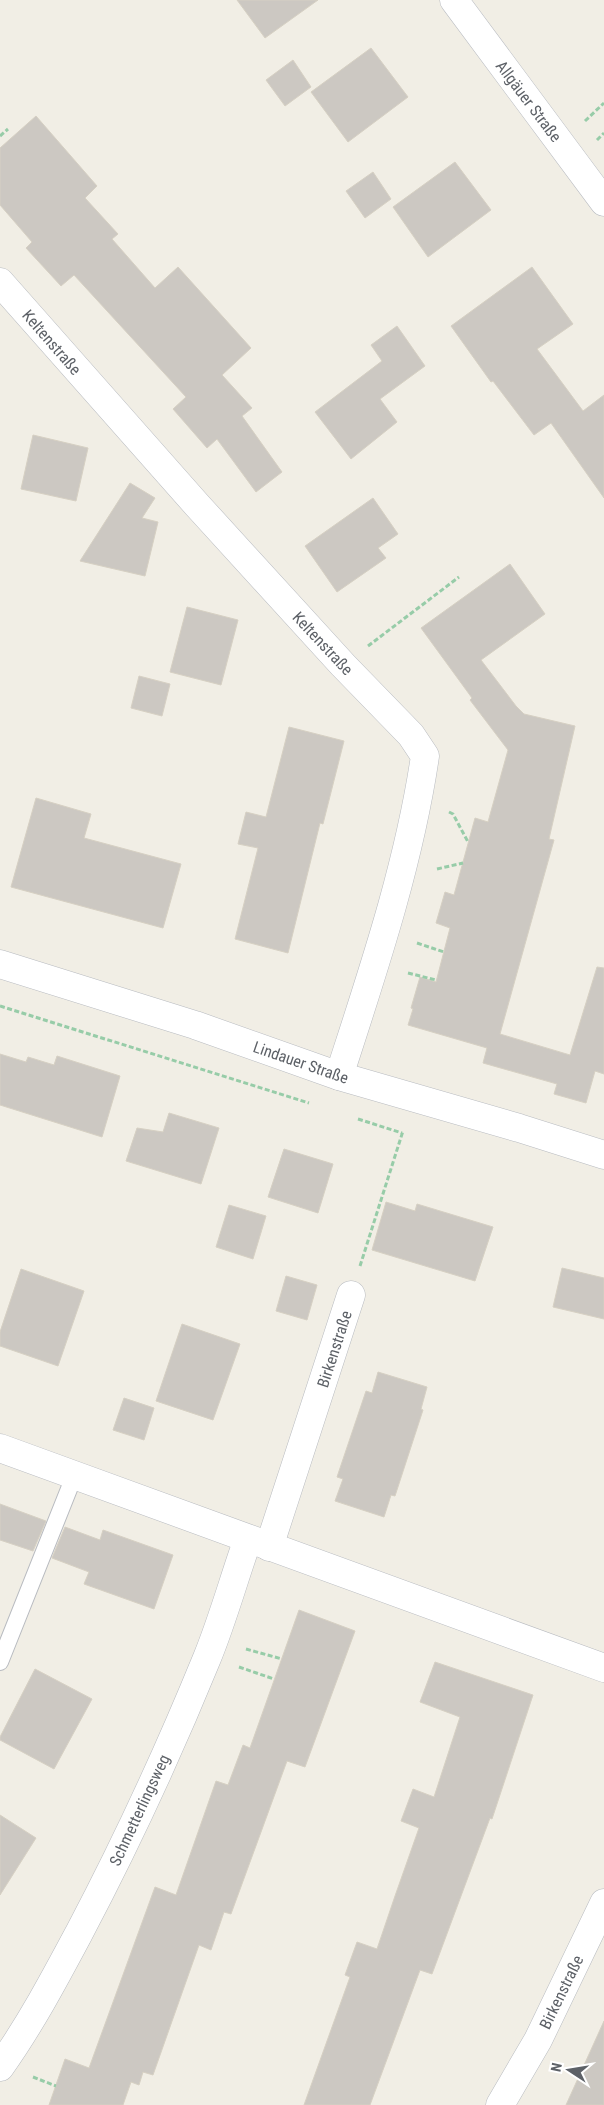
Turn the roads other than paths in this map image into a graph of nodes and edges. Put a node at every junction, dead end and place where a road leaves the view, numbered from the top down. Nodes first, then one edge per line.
1 (454, 0) edge
2 (604, 202) edge
3 (0, 282) edge
4 (0, 964) edge
5 (339, 1076) junction
6 (604, 1155) edge
7 (351, 1295) road end
8 (0, 1448) edge
9 (75, 1474) junction
10 (259, 1543) junction
11 (0, 1662) edge
12 (604, 1668) edge
13 (604, 1903) edge
14 (0, 2067) edge
15 (500, 2105) edge

1 - 2 street, Allgäuer Straße
3 - 5 street, Keltenstraße
4 - 5 street, Lindauer Straße
5 - 6 street, Lindauer Straße
7 - 10 street, Birkenstraße
8 - 9 street
9 - 10 street
9 - 11 lane
10 - 12 street
10 - 14 street, Schmetterlingsweg
13 - 15 street, Birkenstraße

